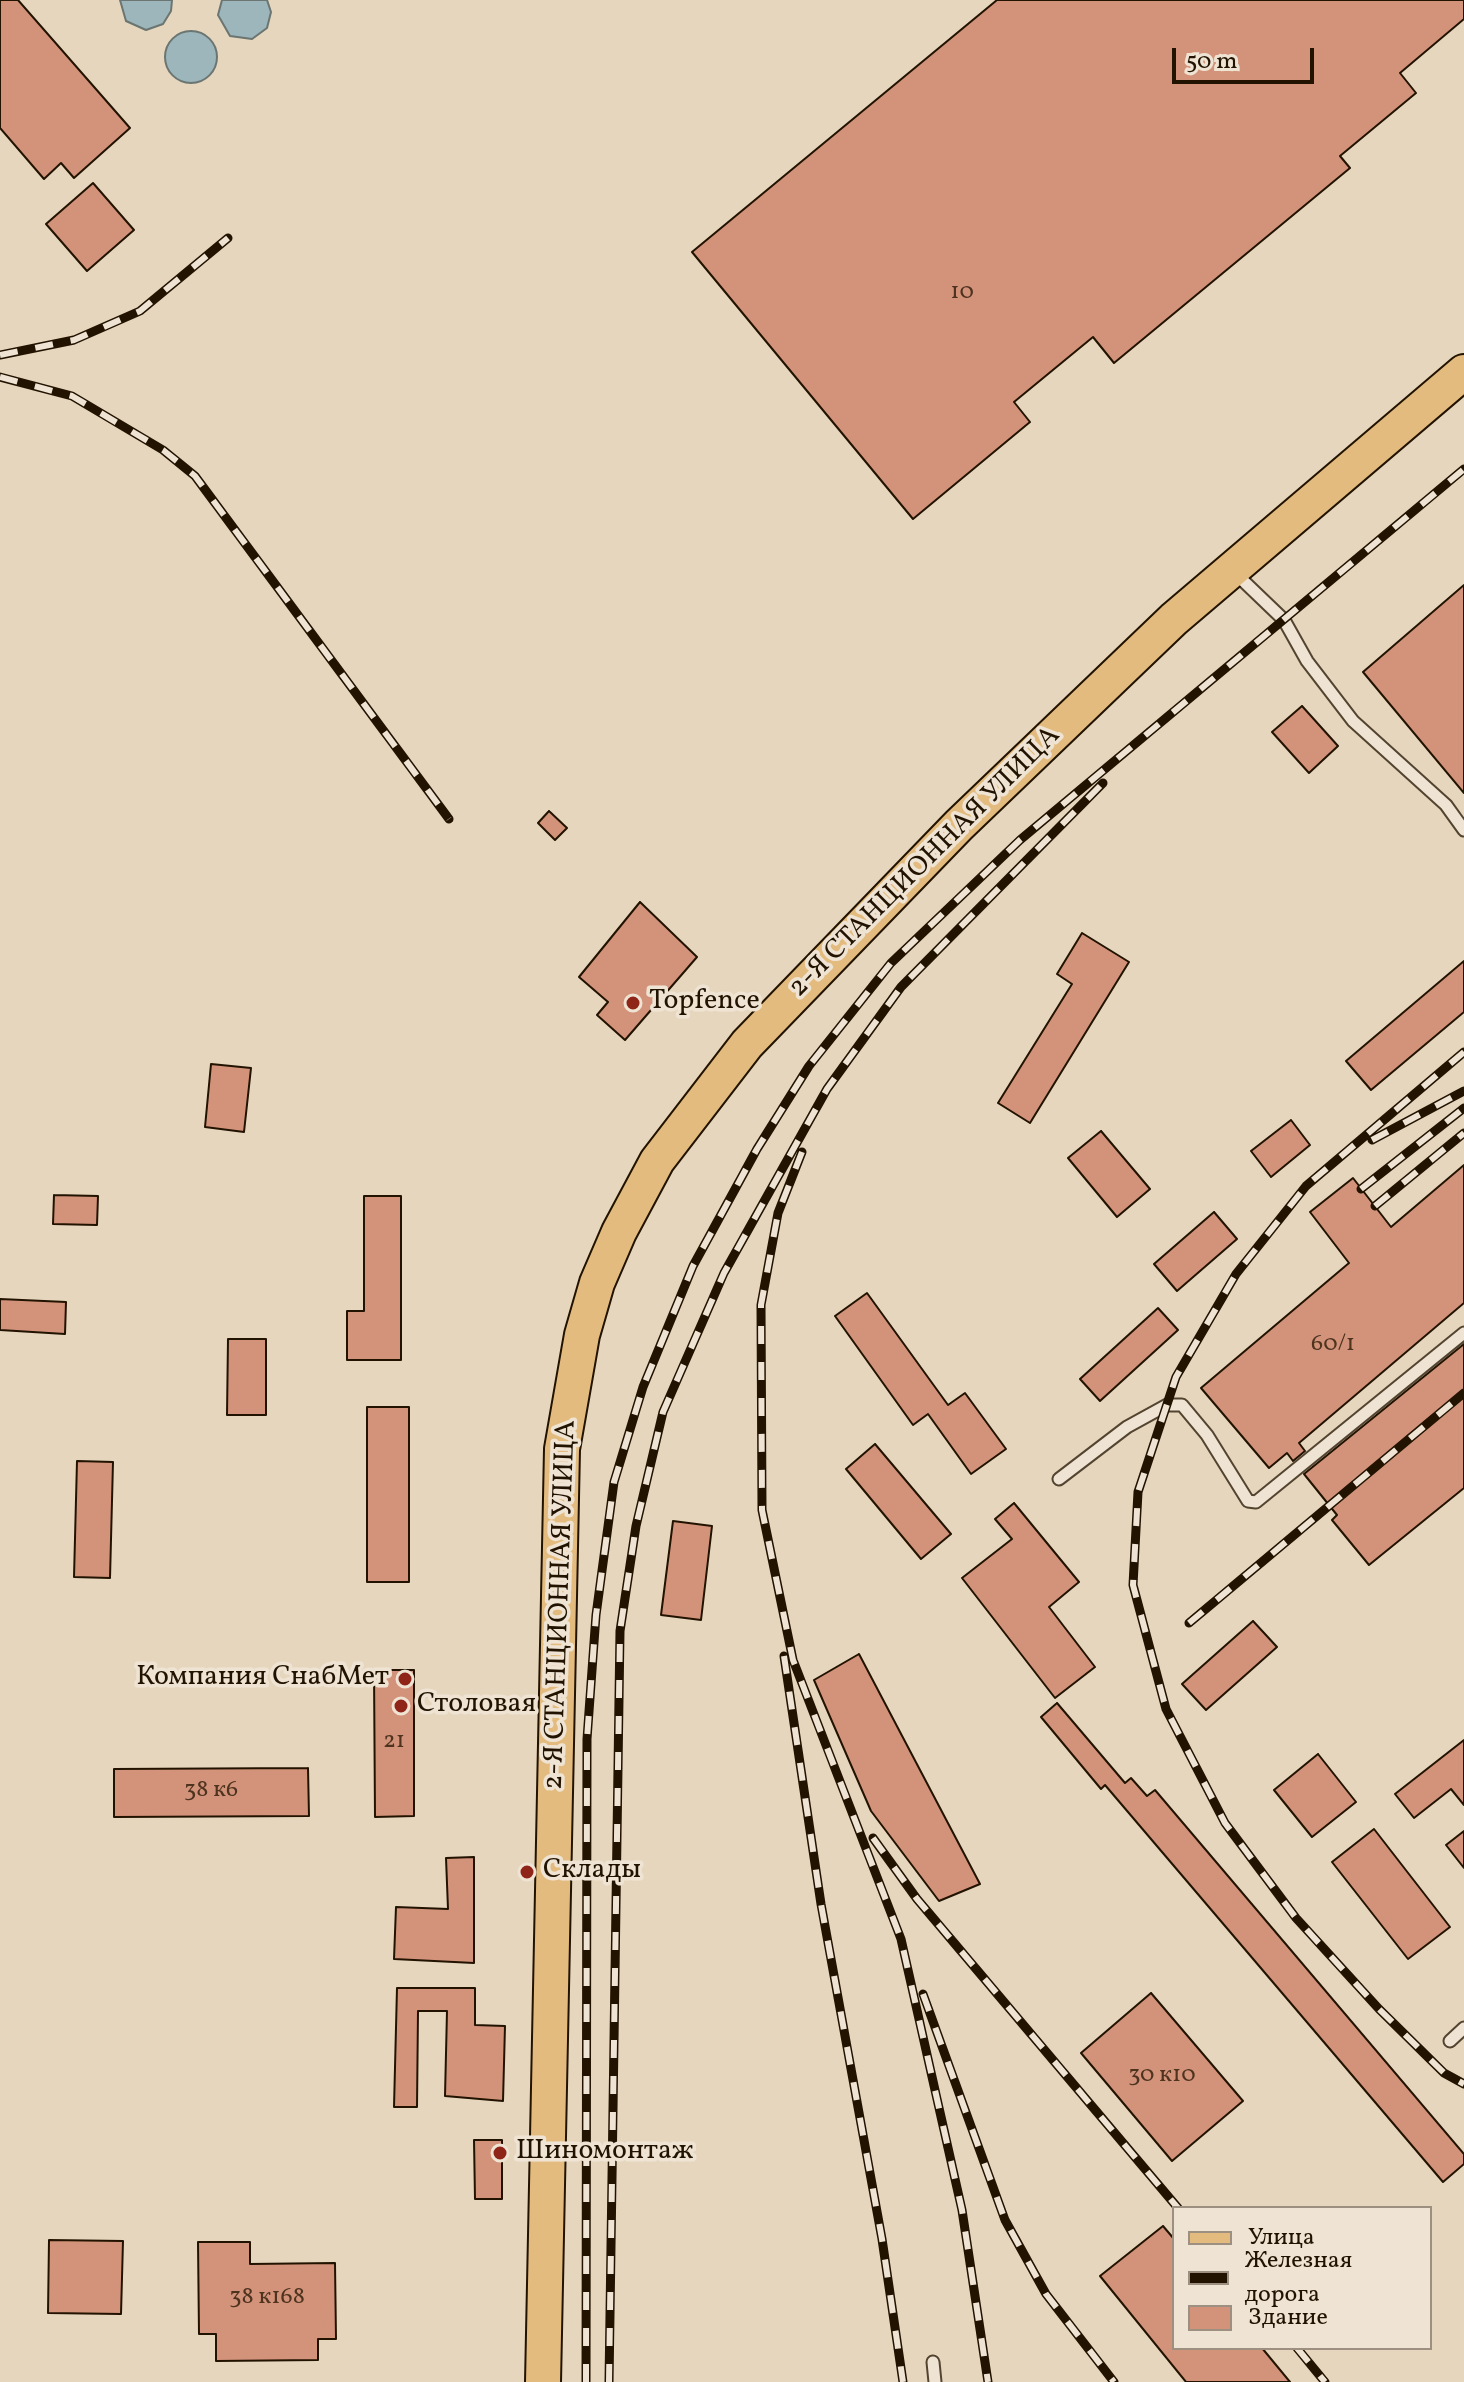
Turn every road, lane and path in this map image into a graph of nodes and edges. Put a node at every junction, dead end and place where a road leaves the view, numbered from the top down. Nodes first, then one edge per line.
1 (1464, 372) edge
2 (1232, 570) junction
3 (1464, 830) edge
4 (1464, 1333) edge
5 (1059, 1479) dead end
6 (1464, 2028) edge
7 (1450, 2041) dead end
8 (933, 2362) dead end
9 (543, 2382) edge
10 (935, 2382) edge

1 - 2 main road, 2-Я СТАНЦИОННАЯ УЛИЦА
2 - 3 lane
2 - 9 main road, 2-Я СТАНЦИОННАЯ УЛИЦА
4 - 5 lane
6 - 7 lane
8 - 10 lane

